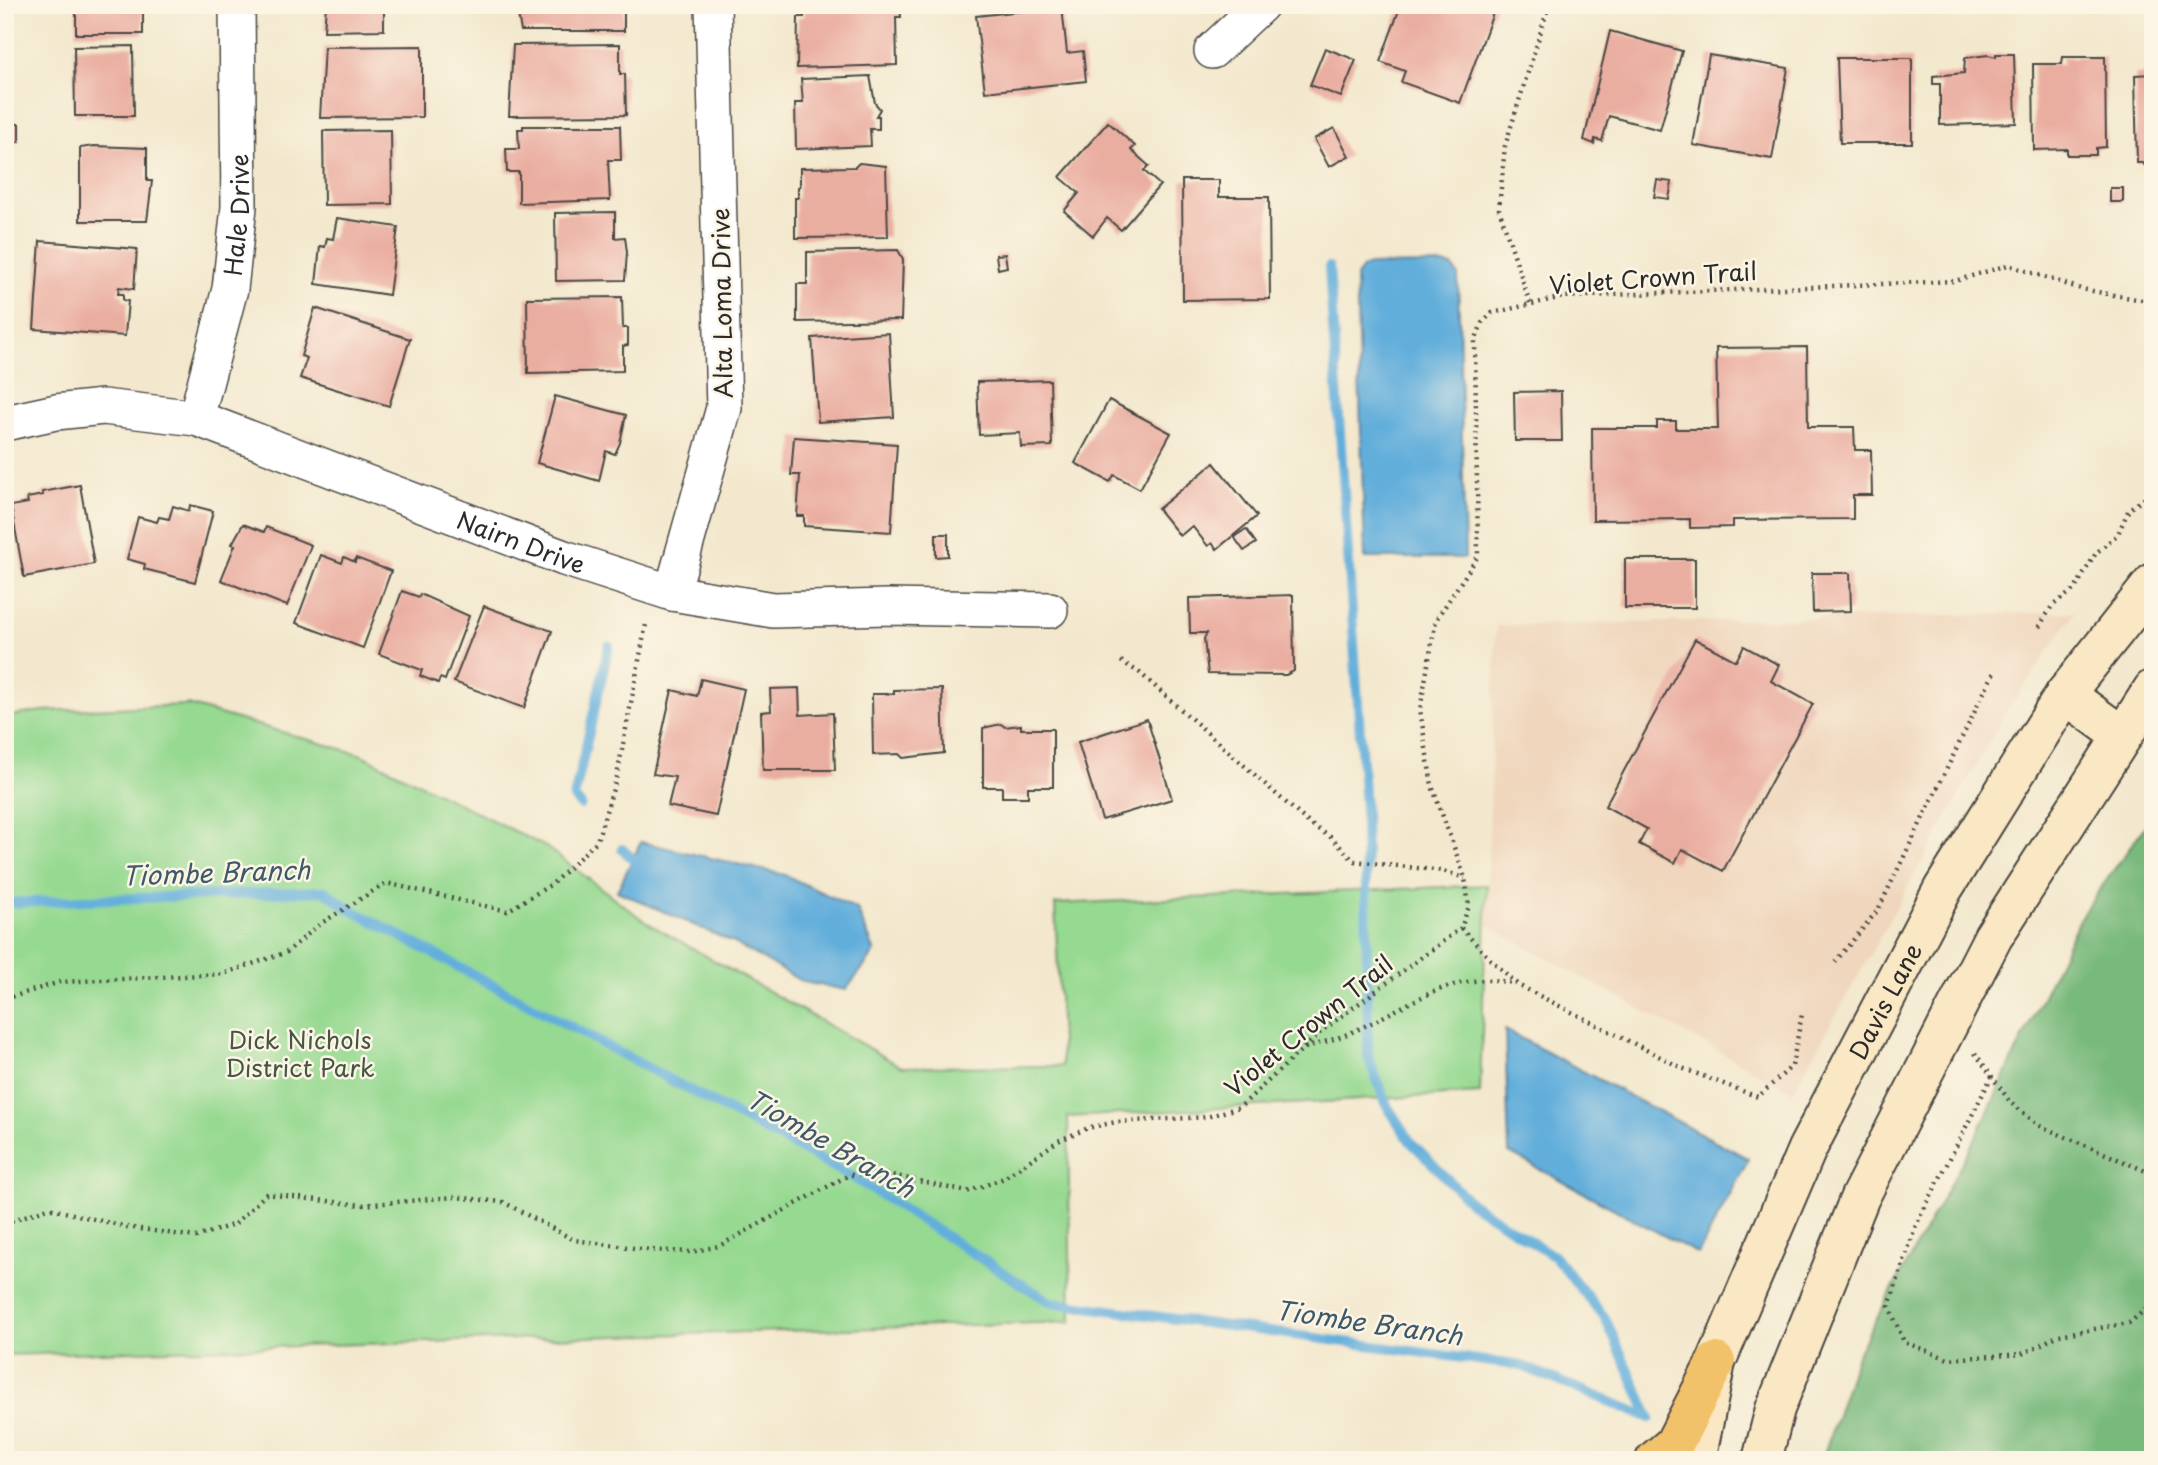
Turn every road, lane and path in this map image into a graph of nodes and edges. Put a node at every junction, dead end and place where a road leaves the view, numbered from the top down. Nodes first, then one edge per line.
1 (237, 5) edge
2 (713, 5) edge
3 (1261, 5) edge
4 (1549, 5) edge
5 (1212, 51) dead end
6 (2153, 302) edge
7 (1530, 303) junction
8 (196, 418) junction
9 (5, 423) edge
10 (2153, 493) edge
11 (2153, 583) edge
12 (672, 593) junction
13 (1050, 610) dead end
14 (646, 624) dead end
15 (2039, 627) dead end
16 (1121, 661) dead end
17 (1994, 672) dead end
18 (2153, 689) edge
19 (2065, 694) junction
20 (2121, 735) junction
21 (1465, 878) junction
22 (1461, 928) junction
23 (1835, 962) dead end
24 (1521, 985) junction
25 (5, 999) edge
26 (1802, 1014) dead end
27 (1304, 1048) junction
28 (1975, 1053) dead end
29 (1992, 1076) junction
30 (2153, 1174) edge
31 (5, 1223) edge
32 (2153, 1303) edge
33 (1716, 1362) junction
34 (1656, 1460) edge
35 (1696, 1460) edge
36 (1762, 1460) edge

1 - 8 street, Hale Drive
2 - 12 street, Alta Loma Drive
3 - 5 street
4 - 7 path
6 - 7 path, Violet Crown Trail
7 - 21 path, Violet Crown Trail
8 - 9 street, Nairn Drive
8 - 12 street, Nairn Drive
10 - 15 path
11 - 19 main road, Davis Lane
12 - 13 street, Nairn Drive
14 - 25 path
16 - 21 path
17 - 23 path
18 - 20 main road
19 - 20 main road
19 - 33 main road, Davis Lane
20 - 36 main road
21 - 22 path, Violet Crown Trail
22 - 24 path
22 - 27 path, Violet Crown Trail
24 - 26 path
24 - 27 path
27 - 31 path, Violet Crown Trail
28 - 29 path
29 - 30 path
29 - 32 path
33 - 34 highway
33 - 35 main road, Davis Lane

